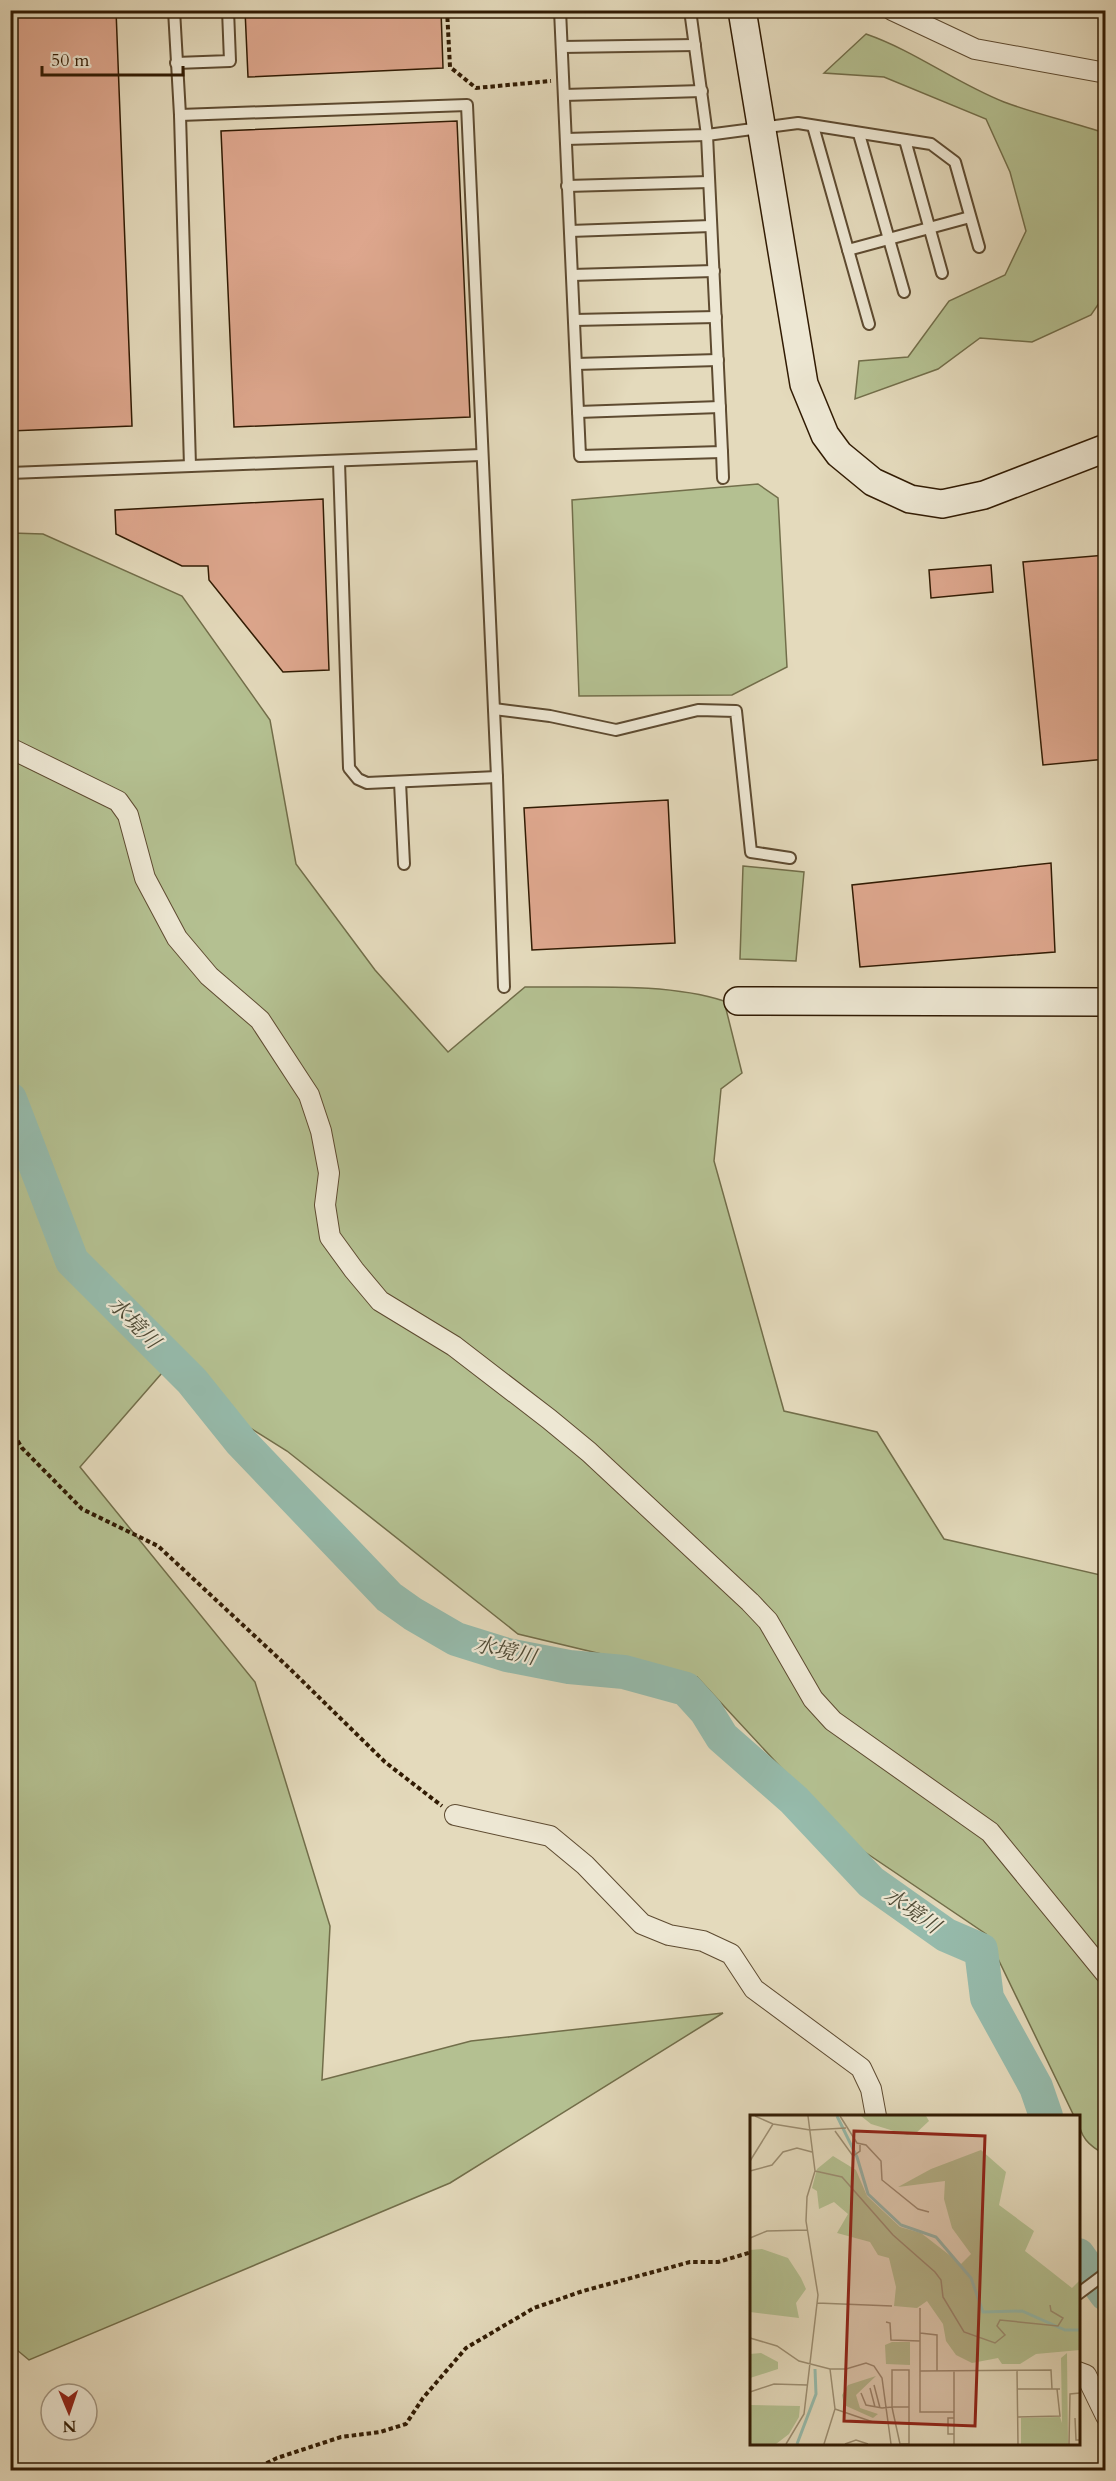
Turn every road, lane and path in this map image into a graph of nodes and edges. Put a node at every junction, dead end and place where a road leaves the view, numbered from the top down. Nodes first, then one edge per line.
1 (174, 10) edge
2 (228, 10) edge
3 (447, 10) edge
4 (560, 10) edge
5 (690, 10) edge
6 (742, 10) edge
7 (892, 10) edge
8 (695, 45) junction
9 (562, 47) junction
10 (176, 63) junction
11 (1106, 73) edge
12 (551, 81) dead end
13 (702, 91) junction
14 (564, 95) junction
15 (180, 115) junction
16 (813, 126) junction
17 (762, 128) junction
18 (859, 134) junction
19 (707, 135) junction
20 (566, 139) junction
21 (905, 140) junction
22 (709, 182) junction
23 (567, 186) junction
24 (970, 216) junction
25 (711, 226) junction
26 (930, 227) junction
27 (570, 231) junction
28 (889, 238) junction
29 (979, 247) dead end
30 (848, 250) junction
31 (714, 271) junction
32 (942, 273) dead end
33 (572, 275) junction
34 (904, 292) dead end
35 (716, 317) junction
36 (574, 320) junction
37 (868, 324) dead end
38 (718, 360) junction
39 (576, 364) junction
40 (720, 407) junction
41 (578, 412) junction
42 (1106, 448) edge
43 (722, 452) junction
44 (481, 455) junction
45 (339, 462) junction
46 (190, 466) junction
47 (10, 473) edge
48 (723, 478) dead end
49 (494, 709) junction
50 (10, 748) edge
51 (497, 777) junction
52 (400, 782) junction
53 (790, 858) dead end
54 (405, 864) dead end
55 (504, 987) dead end
56 (738, 1001) dead end
57 (1106, 1002) edge
58 (10, 1428) edge
59 (455, 1815) joint
60 (1106, 1974) edge
61 (876, 2115) edge
62 (750, 2253) edge
63 (1106, 2273) edge
64 (1080, 2292) edge
65 (1080, 2373) edge
66 (1106, 2416) edge
67 (253, 2470) edge

1 - 10 lane
2 - 10 lane
3 - 12 path
4 - 9 lane
5 - 8 lane
6 - 17 street
7 - 11 street
8 - 9 lane
8 - 13 lane
9 - 14 lane
10 - 15 lane
13 - 14 lane
13 - 19 lane
14 - 20 lane
15 - 44 lane
15 - 46 lane
16 - 17 lane
16 - 18 lane
16 - 30 lane
17 - 19 lane
17 - 42 street
18 - 21 lane
18 - 28 lane
19 - 20 lane
19 - 22 lane
20 - 23 lane
21 - 24 lane
21 - 26 lane
22 - 23 lane
22 - 25 lane
23 - 27 lane
24 - 26 lane
24 - 29 lane
25 - 27 lane
25 - 31 lane
26 - 28 lane
26 - 32 lane
27 - 33 lane
28 - 30 lane
28 - 34 lane
30 - 37 lane
31 - 33 lane
31 - 35 lane
33 - 36 lane
35 - 36 lane
35 - 38 lane
36 - 39 lane
38 - 39 lane
38 - 40 lane
39 - 41 lane
40 - 41 lane
40 - 43 lane
41 - 43 lane
43 - 48 lane
44 - 45 lane
44 - 49 lane
45 - 46 lane
45 - 52 lane
46 - 47 lane
49 - 51 lane
49 - 53 lane
50 - 60 street
51 - 52 lane
51 - 55 lane
52 - 54 lane
56 - 57 street
58 - 59 path
59 - 61 street
62 - 67 path
63 - 64 lane
65 - 66 street

